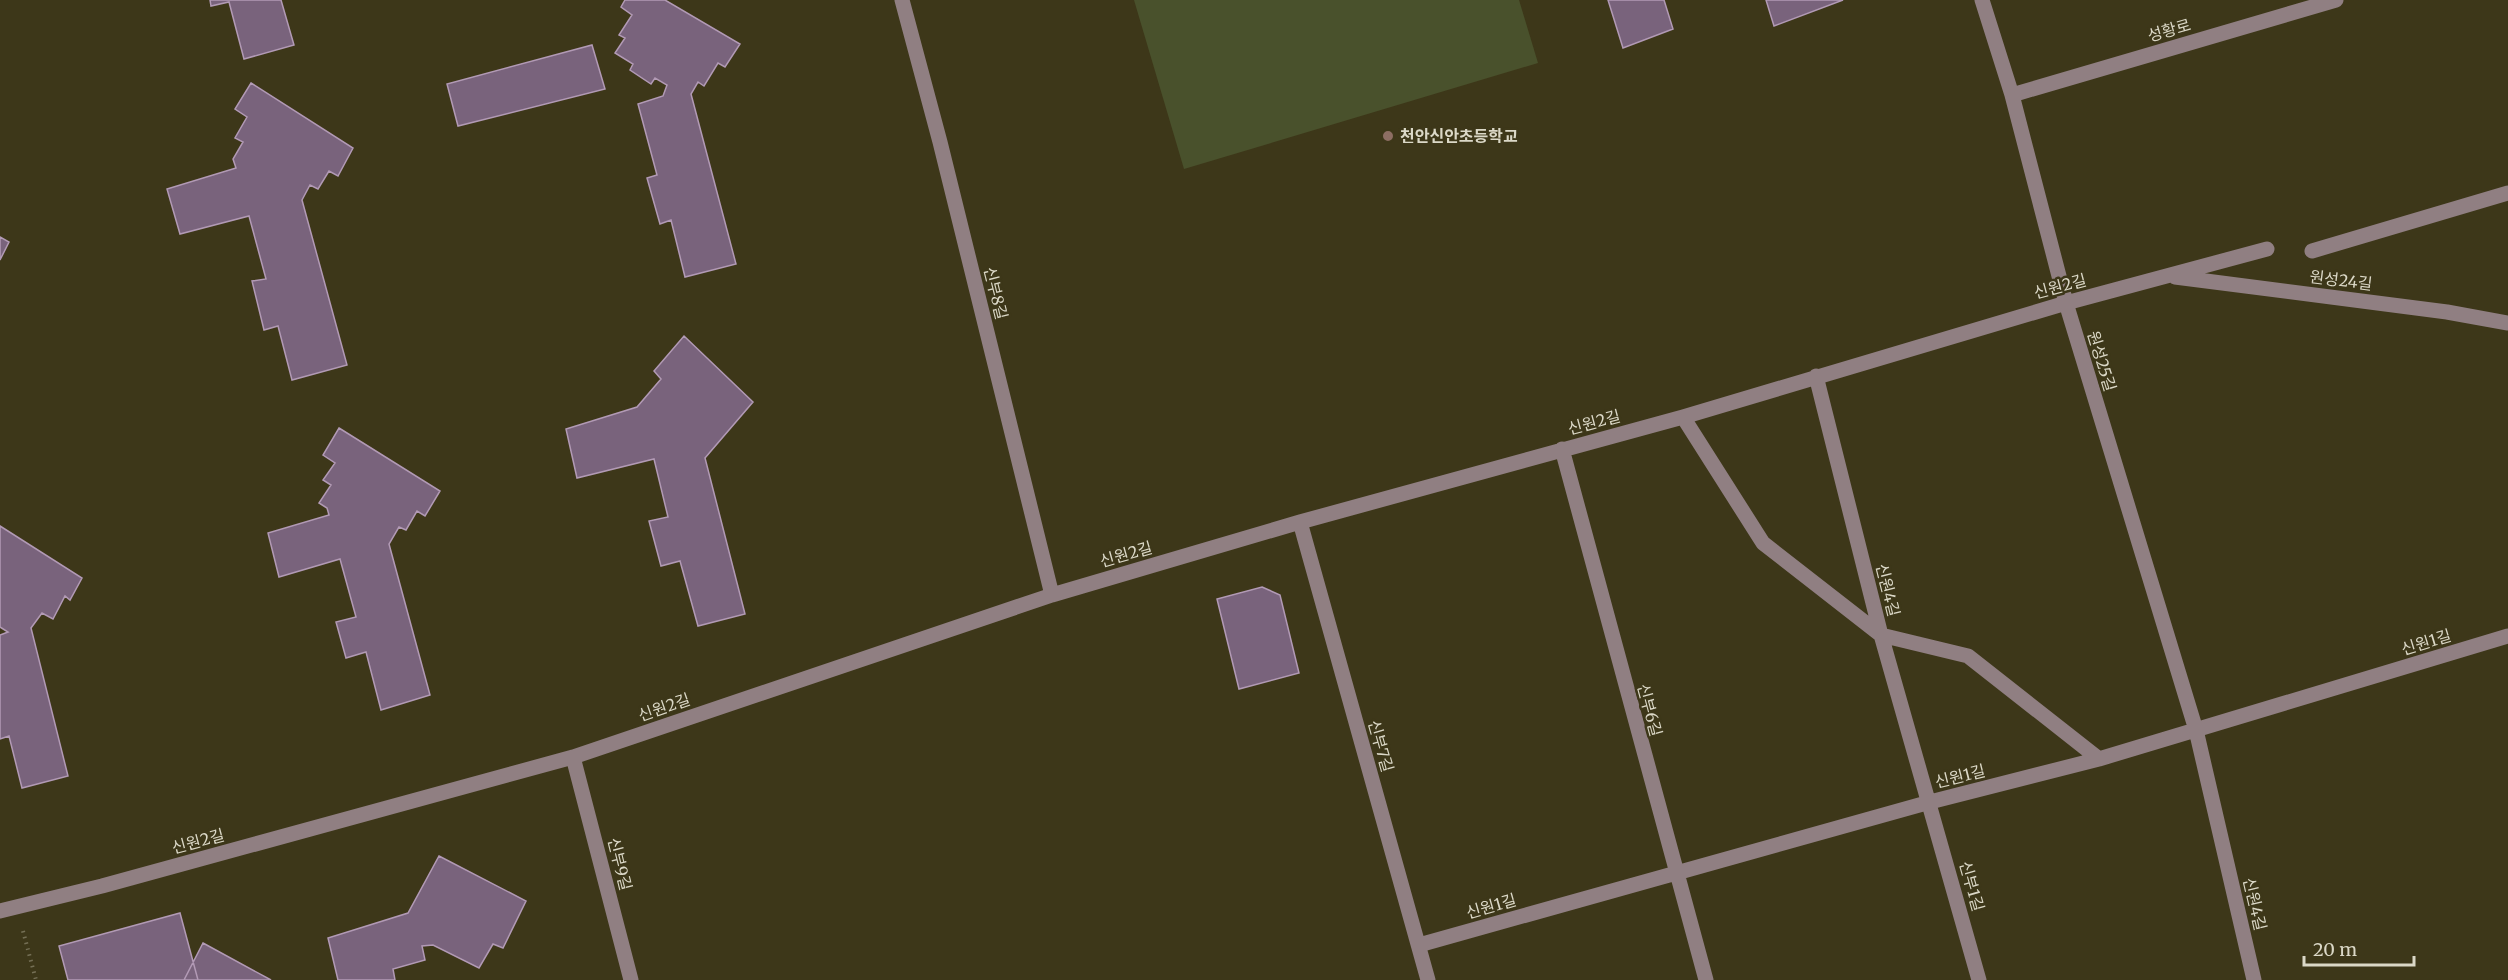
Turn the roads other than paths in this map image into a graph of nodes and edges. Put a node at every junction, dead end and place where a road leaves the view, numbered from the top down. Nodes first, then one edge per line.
1 (903, 0) edge
2 (1982, 0) edge
3 (2336, 0) edge
4 (2012, 95) junction
5 (2508, 193) edge
6 (2267, 249) dead end
7 (2312, 251) dead end
8 (2168, 277) junction
9 (2066, 303) junction
10 (2508, 323) edge
11 (1815, 376) junction
12 (1683, 417) junction
13 (1562, 449) junction
14 (1300, 522) junction
15 (1052, 595) junction
16 (1881, 635) junction
17 (2508, 636) edge
18 (2196, 730) junction
19 (573, 757) junction
20 (2099, 759) junction
21 (1930, 802) junction
22 (1675, 873) junction
23 (0, 911) edge
24 (1419, 945) junction
25 (631, 980) edge
26 (1428, 980) edge
27 (1706, 980) edge
28 (1979, 980) edge
29 (2254, 980) edge

1 - 15 street, 신부8길
2 - 4 street, 원성25길
3 - 4 street, 성황로
4 - 9 street, 원성25길
5 - 7 street
6 - 8 street, 신원2길
8 - 9 street, 신원2길
8 - 10 street, 원성24길
9 - 11 street, 신원2길
9 - 18 street, 원성25길
11 - 12 street, 신원2길
11 - 16 street, 신원4길
12 - 13 street, 신원2길
12 - 16 street
13 - 14 street, 신원2길
13 - 22 street, 신부6길
14 - 15 street, 신원2길
14 - 24 street, 신부7길
15 - 19 street, 신원2길
16 - 20 street, 신원4길
16 - 21 street, 신부1길
17 - 18 street, 신원1길
18 - 20 street, 신원1길
18 - 29 street, 신원4길
19 - 23 street, 신원2길
19 - 25 street, 신부9길
20 - 21 street, 신원1길
21 - 22 street, 신원1길
21 - 28 street, 신부1길
22 - 24 street, 신원1길
22 - 27 street, 신부6길
24 - 26 street, 신부7길

